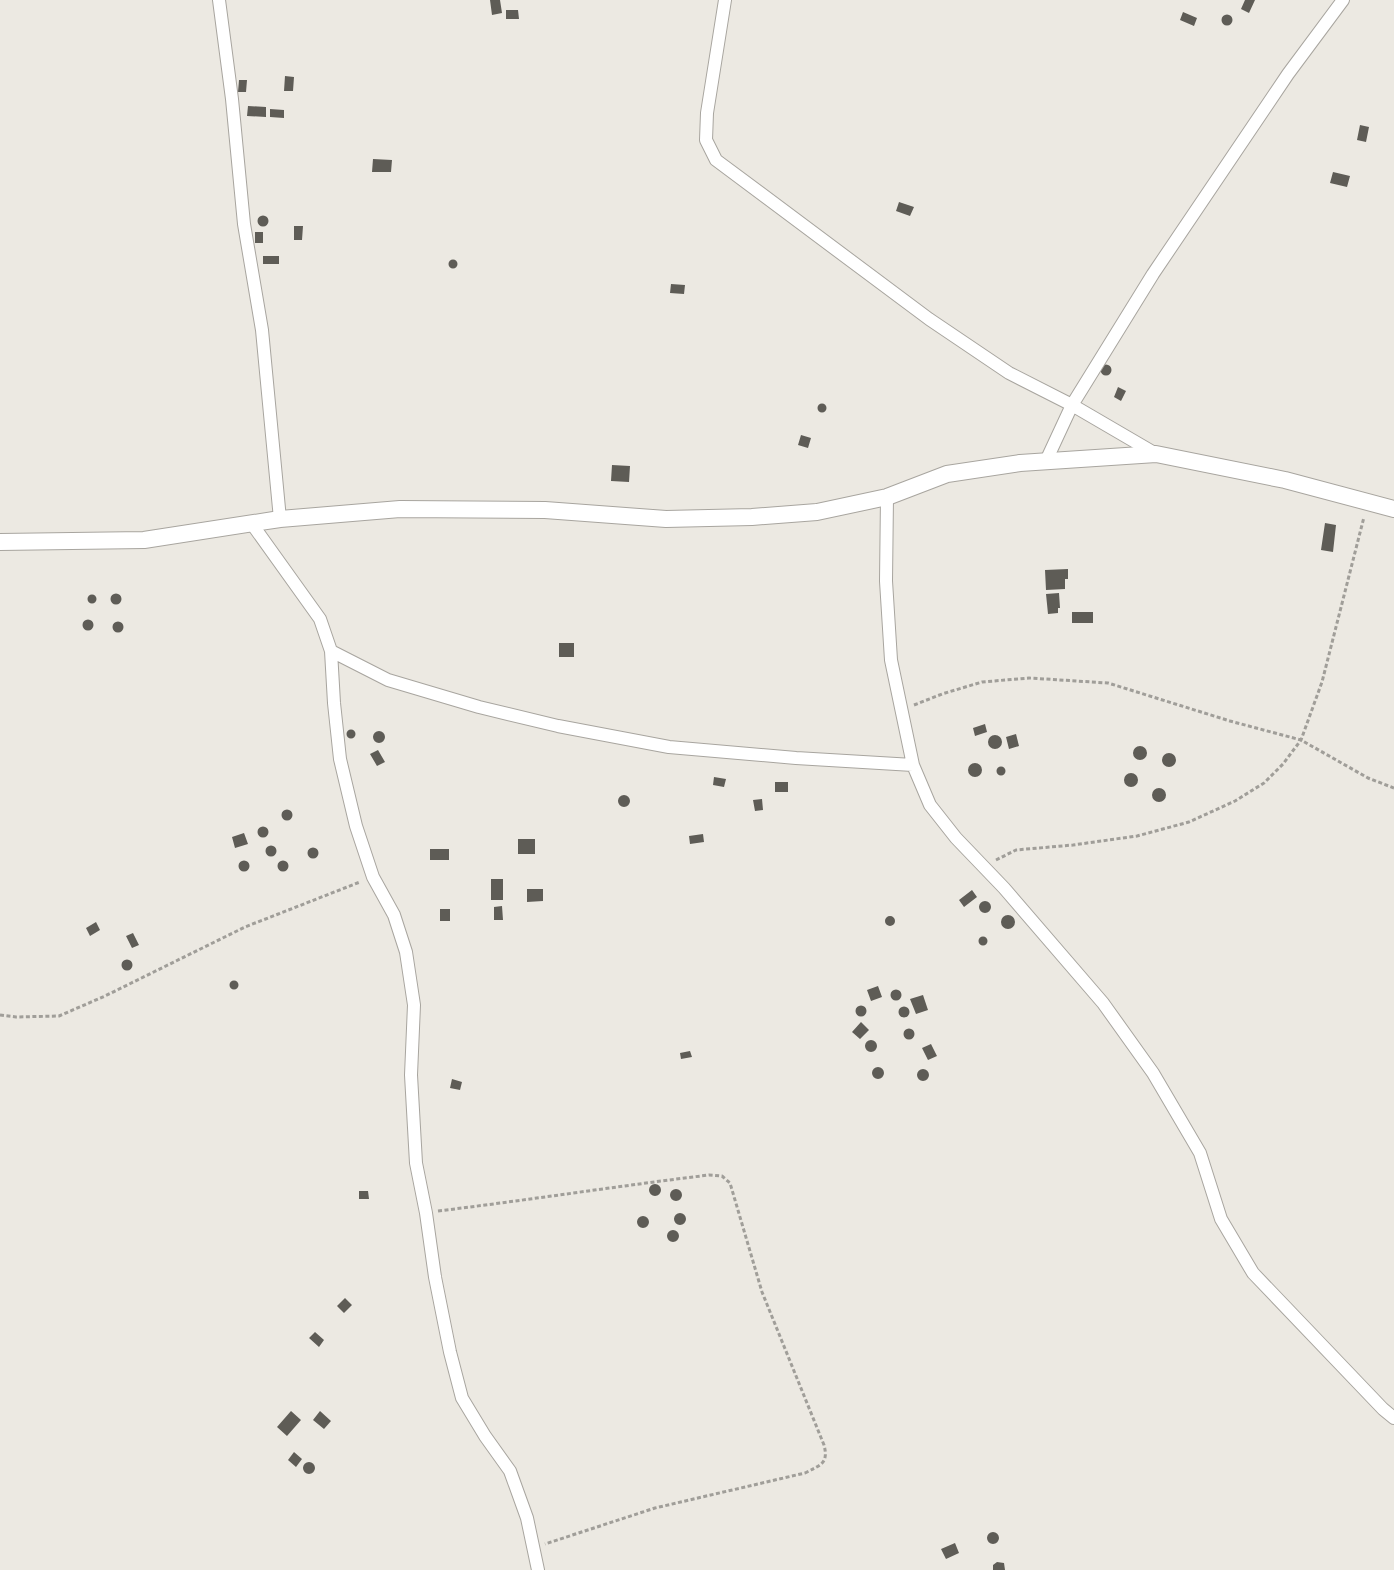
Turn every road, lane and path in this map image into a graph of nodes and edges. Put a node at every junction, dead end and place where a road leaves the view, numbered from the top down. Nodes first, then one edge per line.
1 (219, 0) edge
2 (725, 0) edge
3 (1343, 0) edge
4 (1072, 405) junction
5 (1156, 454) junction
6 (1046, 461) junction
7 (887, 497) junction
8 (1367, 502) junction
9 (1394, 509) edge
10 (280, 519) junction
11 (252, 524) junction
12 (0, 542) edge
13 (331, 651) junction
14 (902, 710) junction
15 (1301, 740) junction
16 (913, 765) junction
17 (1394, 788) edge
18 (984, 868) junction
19 (373, 877) junction
20 (0, 1015) edge
21 (426, 1213) junction
22 (1394, 1418) edge
23 (533, 1548) junction
24 (538, 1570) edge

1 - 10 street
2 - 4 street
3 - 4 street
4 - 5 street
4 - 6 street
5 - 6 street
5 - 8 street
6 - 7 street
7 - 10 street
7 - 14 street
8 - 9 street
8 - 15 path
10 - 11 street
11 - 12 street
11 - 13 street
13 - 16 street
13 - 19 street
14 - 15 path
14 - 16 street
15 - 17 path
15 - 18 path
16 - 18 street
18 - 22 street
19 - 20 path
19 - 21 street
21 - 23 street
21 - 23 path
23 - 24 street

